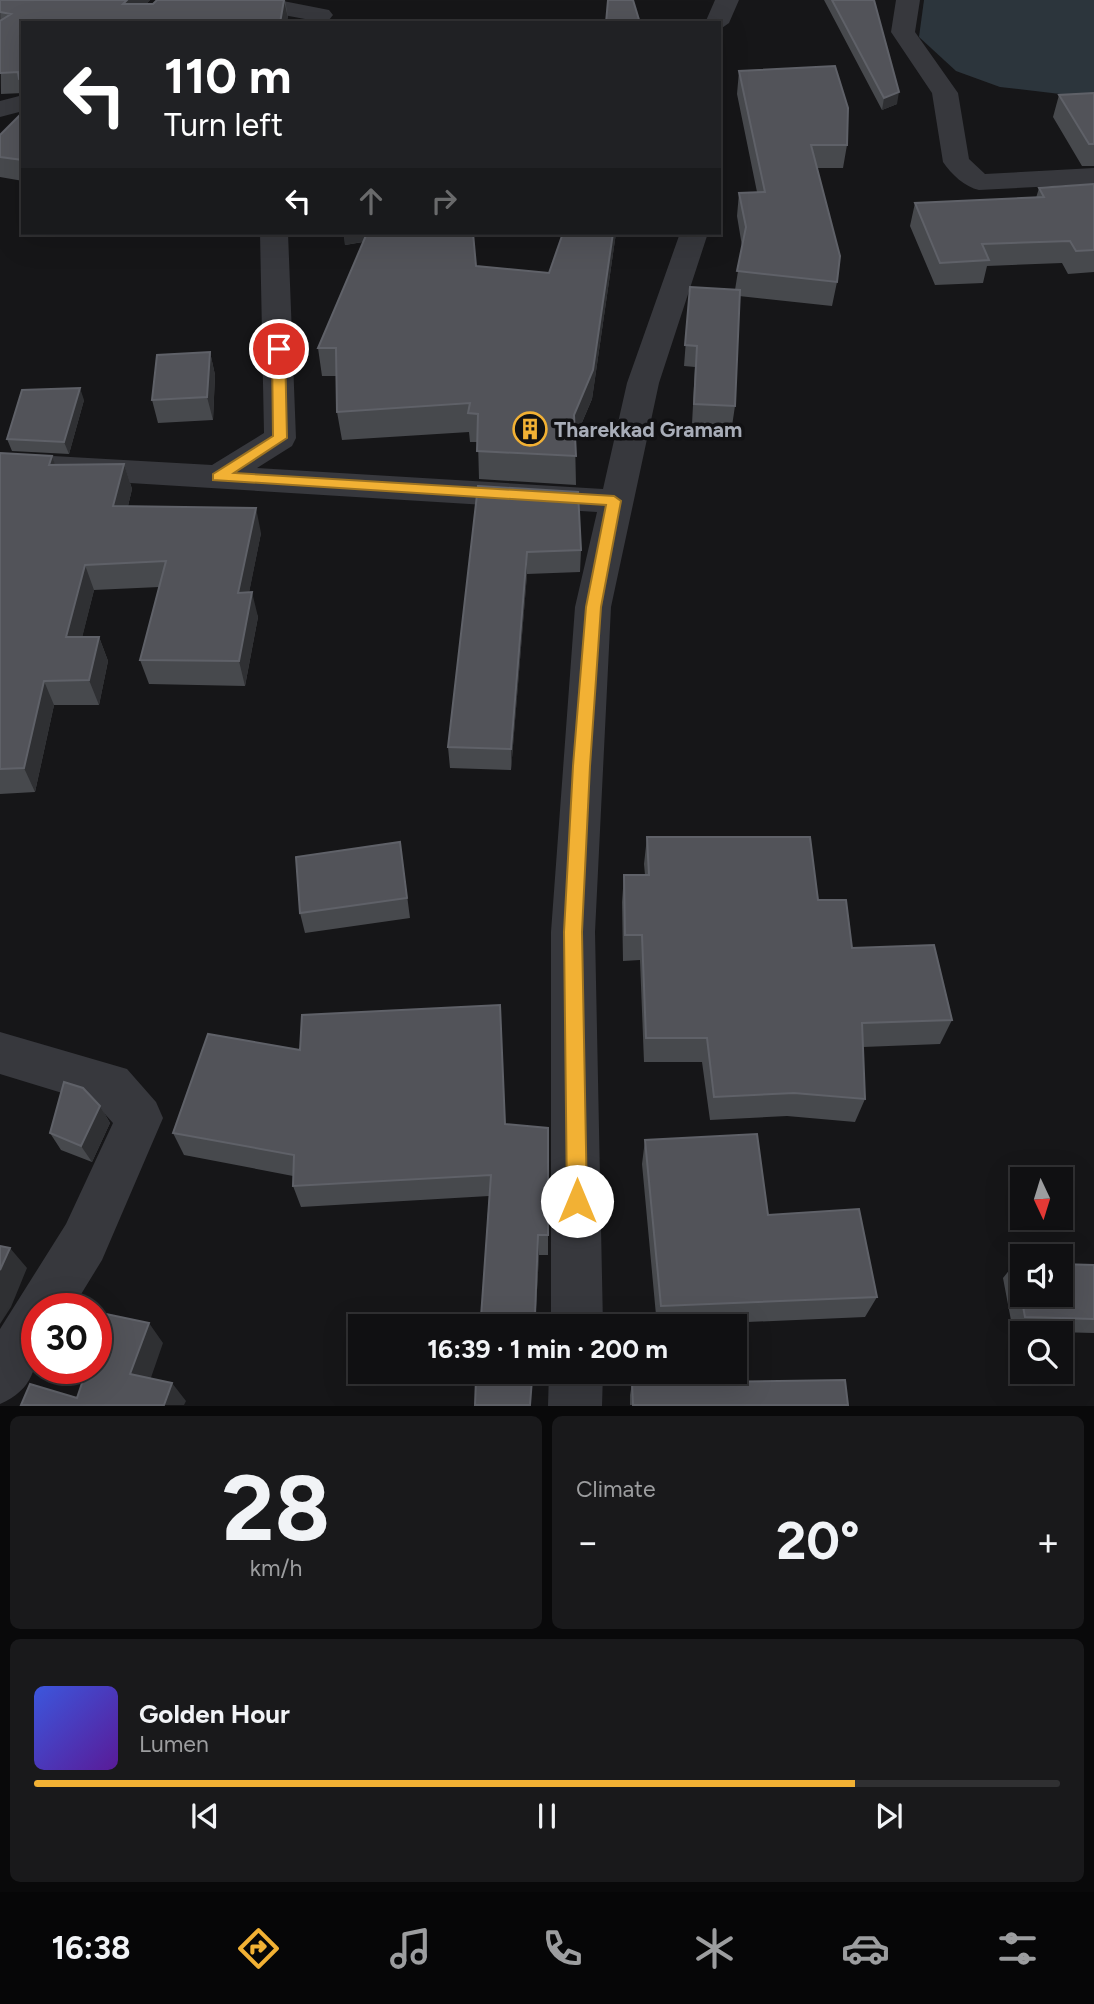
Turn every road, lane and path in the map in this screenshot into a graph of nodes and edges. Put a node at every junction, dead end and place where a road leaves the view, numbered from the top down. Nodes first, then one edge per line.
1 (240, 0) edge
2 (727, 0) edge
3 (908, 0) edge
4 (323, 12) edge
5 (717, 21) edge
6 (21, 104) edge
7 (0, 109) edge
8 (1094, 176) edge
9 (274, 235) edge
10 (693, 235) edge
11 (0, 464) edge
12 (218, 477) junction
13 (614, 501) junction
14 (0, 1053) edge
15 (52, 1293) edge
16 (577, 1314) edge
17 (21, 1344) edge
18 (0, 1377) edge
19 (576, 1384) edge
20 (575, 1405) edge

1 - 4 street
2 - 5 street
3 - 8 street
6 - 7 street
9 - 12 street
10 - 13 street
11 - 12 street
12 - 13 street
13 - 16 street
14 - 15 street
17 - 18 street
19 - 20 street

